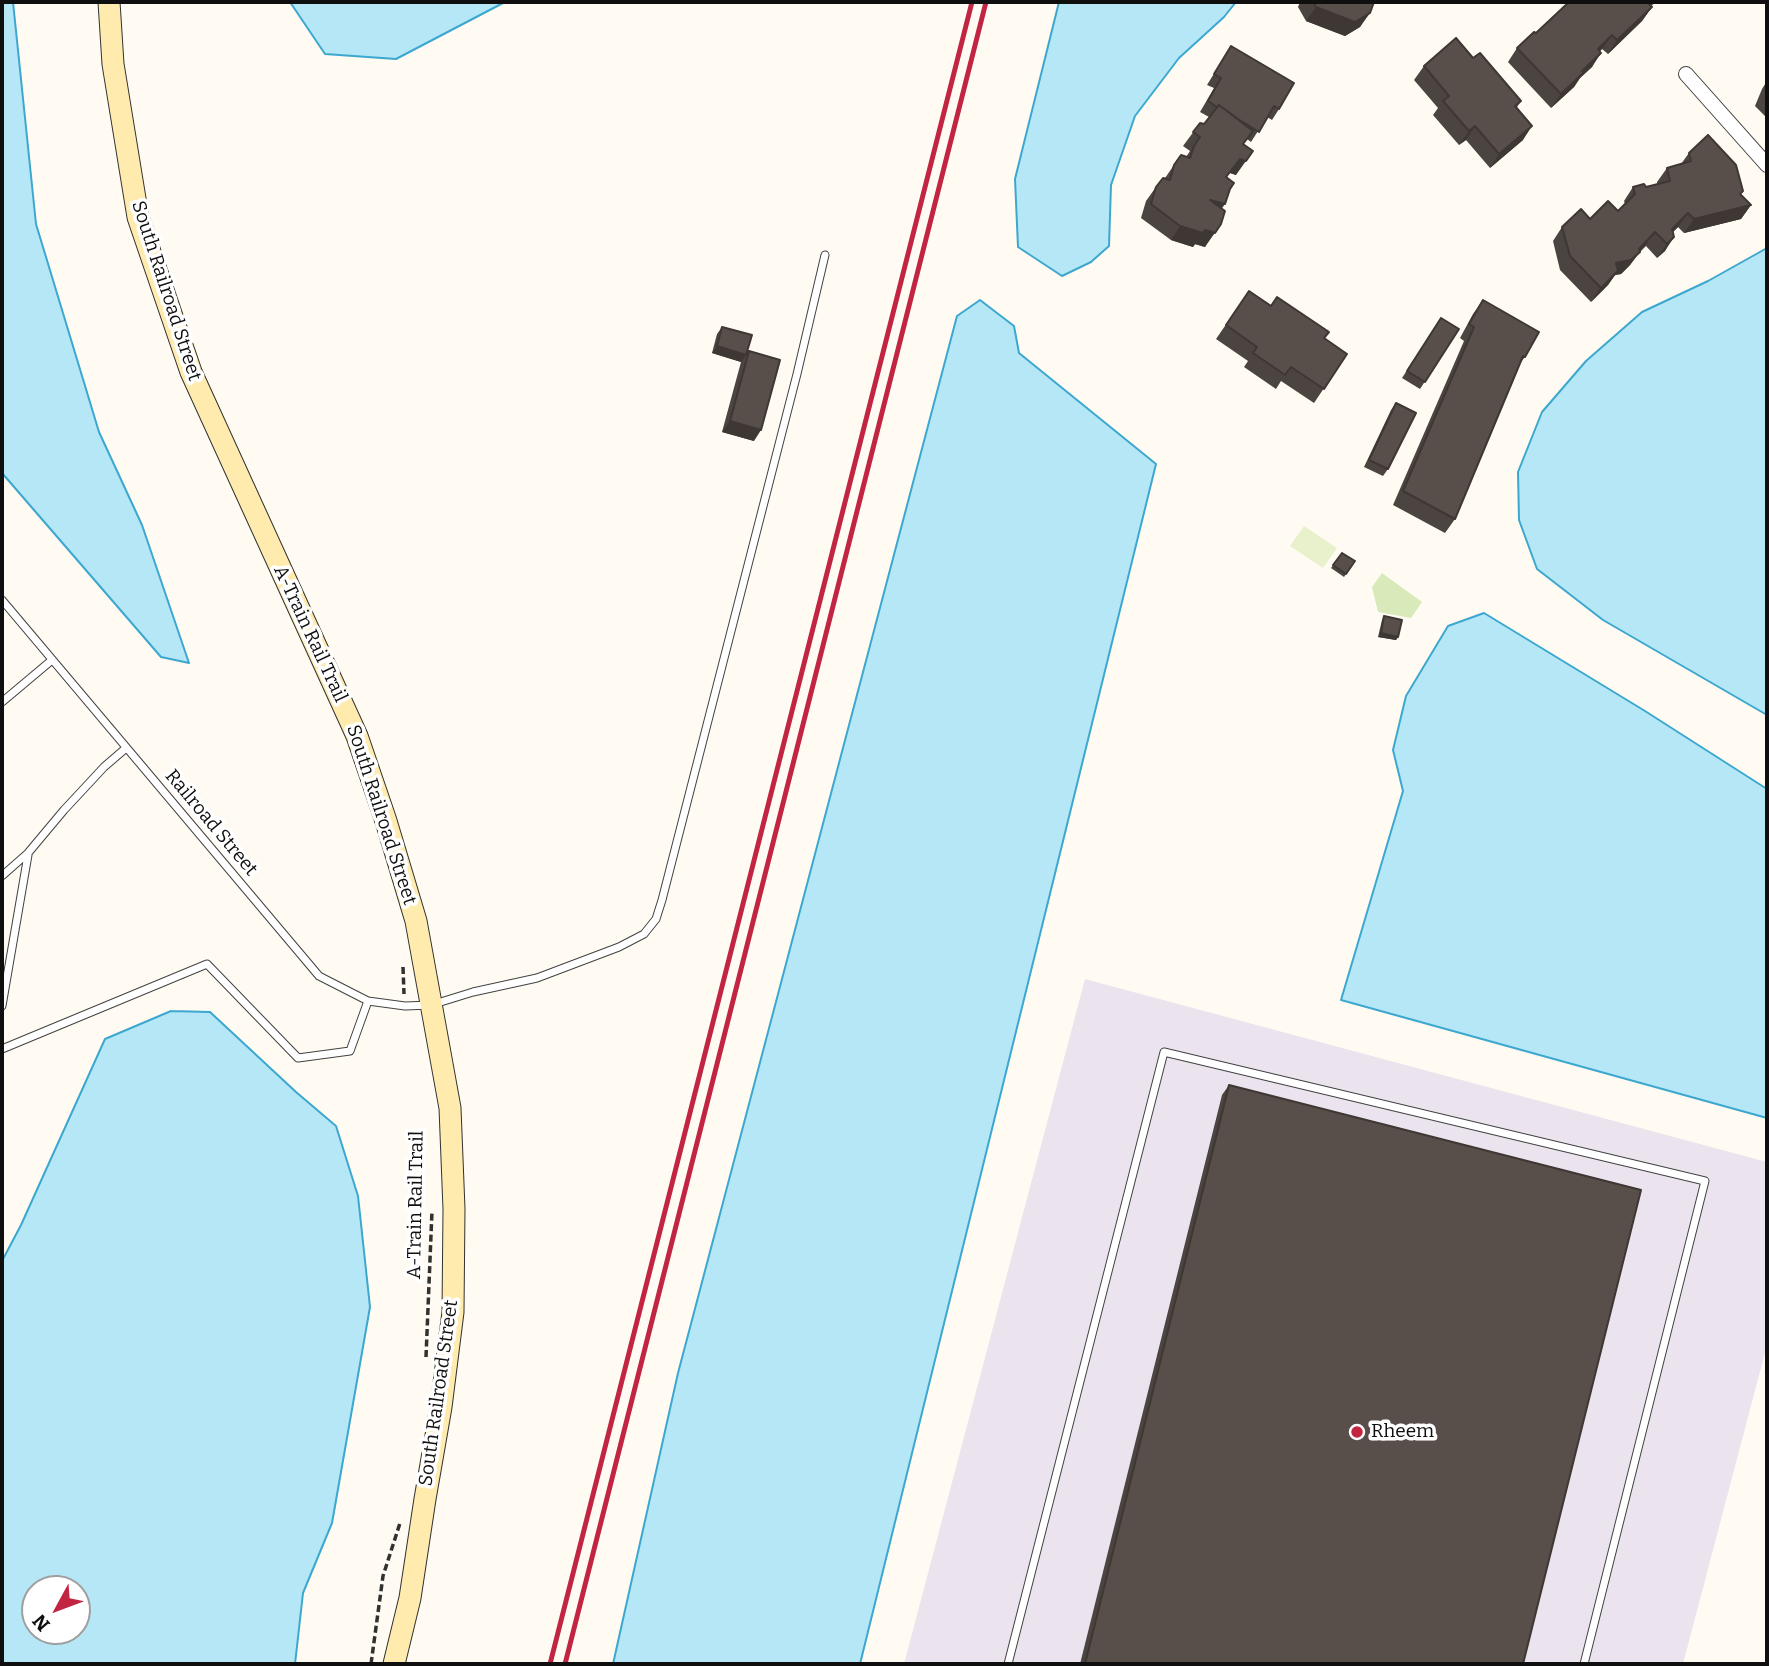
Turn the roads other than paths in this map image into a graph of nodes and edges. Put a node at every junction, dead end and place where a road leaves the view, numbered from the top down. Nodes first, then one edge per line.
1 (109, 2) edge
2 (1686, 74) dead end
3 (1767, 164) edge
4 (825, 255) dead end
5 (2, 600) edge
6 (52, 660) junction
7 (2, 702) edge
8 (126, 748) junction
9 (28, 853) junction
10 (2, 876) edge
11 (369, 1001) junction
12 (431, 1005) junction
13 (2, 1006) edge
14 (2, 1049) edge
15 (394, 1664) edge
16 (1008, 1664) edge
17 (1584, 1664) edge

1 - 12 street, South Railroad Street
2 - 3 street
4 - 12 lane, Railroad Street
5 - 6 lane, Railroad Street
6 - 7 lane
6 - 8 lane, Railroad Street
8 - 9 lane
8 - 11 lane, Railroad Street
9 - 10 lane
9 - 13 lane
11 - 12 lane, Railroad Street
11 - 14 lane
12 - 15 street, South Railroad Street
16 - 17 lane

